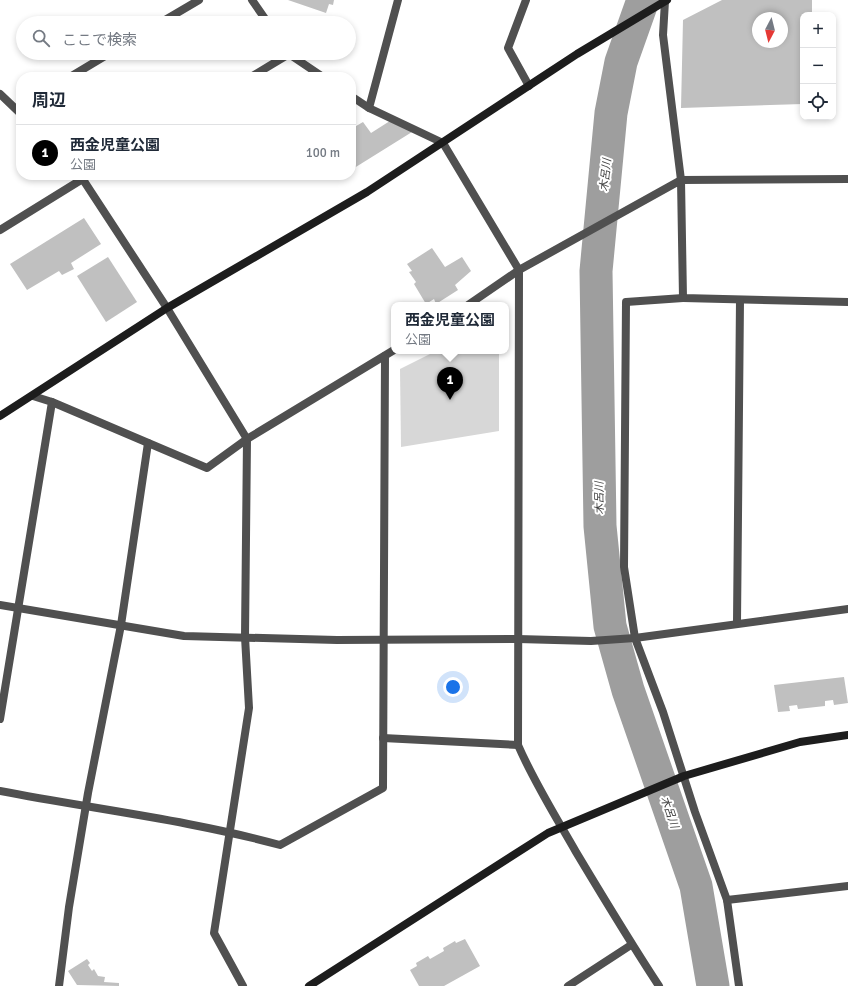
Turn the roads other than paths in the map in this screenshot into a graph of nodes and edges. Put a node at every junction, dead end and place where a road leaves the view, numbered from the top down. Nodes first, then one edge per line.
1 (199, 0) edge
2 (252, 0) edge
3 (398, 0) edge
4 (526, 0) edge
5 (666, 1) edge
6 (172, 16) edge
7 (263, 16) edge
8 (98, 60) edge
9 (278, 60) edge
10 (297, 60) edge
11 (78, 72) edge
12 (259, 72) edge
13 (315, 72) edge
14 (529, 86) junction
15 (0, 94) edge
16 (356, 99) edge
17 (16, 107) edge
18 (369, 108) junction
19 (443, 143) junction
20 (78, 180) edge
21 (87, 180) edge
22 (681, 180) junction
23 (848, 180) edge
24 (0, 230) edge
25 (519, 270) junction
26 (683, 298) junction
27 (740, 300) junction
28 (472, 302) edge
29 (848, 302) edge
30 (167, 308) junction
31 (391, 352) edge
32 (385, 356) junction
33 (33, 396) junction
34 (52, 402) junction
35 (0, 416) edge
36 (247, 439) junction
37 (148, 442) junction
38 (0, 605) edge
39 (19, 608) junction
40 (848, 609) edge
41 (737, 623) junction
42 (121, 625) junction
43 (246, 636) junction
44 (635, 638) junction
45 (518, 639) junction
46 (385, 640) junction
47 (0, 719) edge
48 (848, 735) edge
49 (383, 738) junction
50 (518, 745) junction
51 (684, 776) junction
52 (0, 791) edge
53 (86, 808) junction
54 (562, 827) junction
55 (229, 831) junction
56 (848, 886) edge
57 (727, 900) junction
58 (631, 945) junction
59 (59, 986) edge
60 (243, 986) edge
61 (309, 986) edge
62 (568, 986) edge
63 (659, 986) edge
64 (738, 986) edge

1 - 6 street
2 - 7 street
3 - 18 street
4 - 14 street
5 - 14 street
5 - 22 street
8 - 11 street
9 - 12 street
10 - 13 street
14 - 19 street
15 - 17 street
16 - 18 street
18 - 19 street
19 - 25 street
19 - 30 street
20 - 24 street
21 - 30 street
22 - 23 street
22 - 25 street
22 - 26 street
25 - 28 street
25 - 45 street
26 - 27 street
26 - 44 street
27 - 29 street
27 - 41 street
30 - 33 street
30 - 36 street
31 - 32 street
32 - 36 street
32 - 46 street
33 - 34 street
33 - 35 street
34 - 37 street
34 - 39 street
36 - 37 street
36 - 43 street
37 - 42 street
38 - 39 street
39 - 42 street
39 - 47 street
40 - 41 street
41 - 44 street
42 - 43 street
42 - 53 street
43 - 46 street
43 - 55 street
44 - 45 street
44 - 51 street
45 - 46 street
45 - 50 street
46 - 49 street
48 - 51 street
49 - 50 street
49 - 55 street
50 - 54 street
51 - 54 street
51 - 57 street
52 - 53 street
53 - 55 street
53 - 59 street
54 - 58 street
54 - 61 street
55 - 60 street
56 - 57 street
57 - 64 street
58 - 62 street
58 - 63 street

